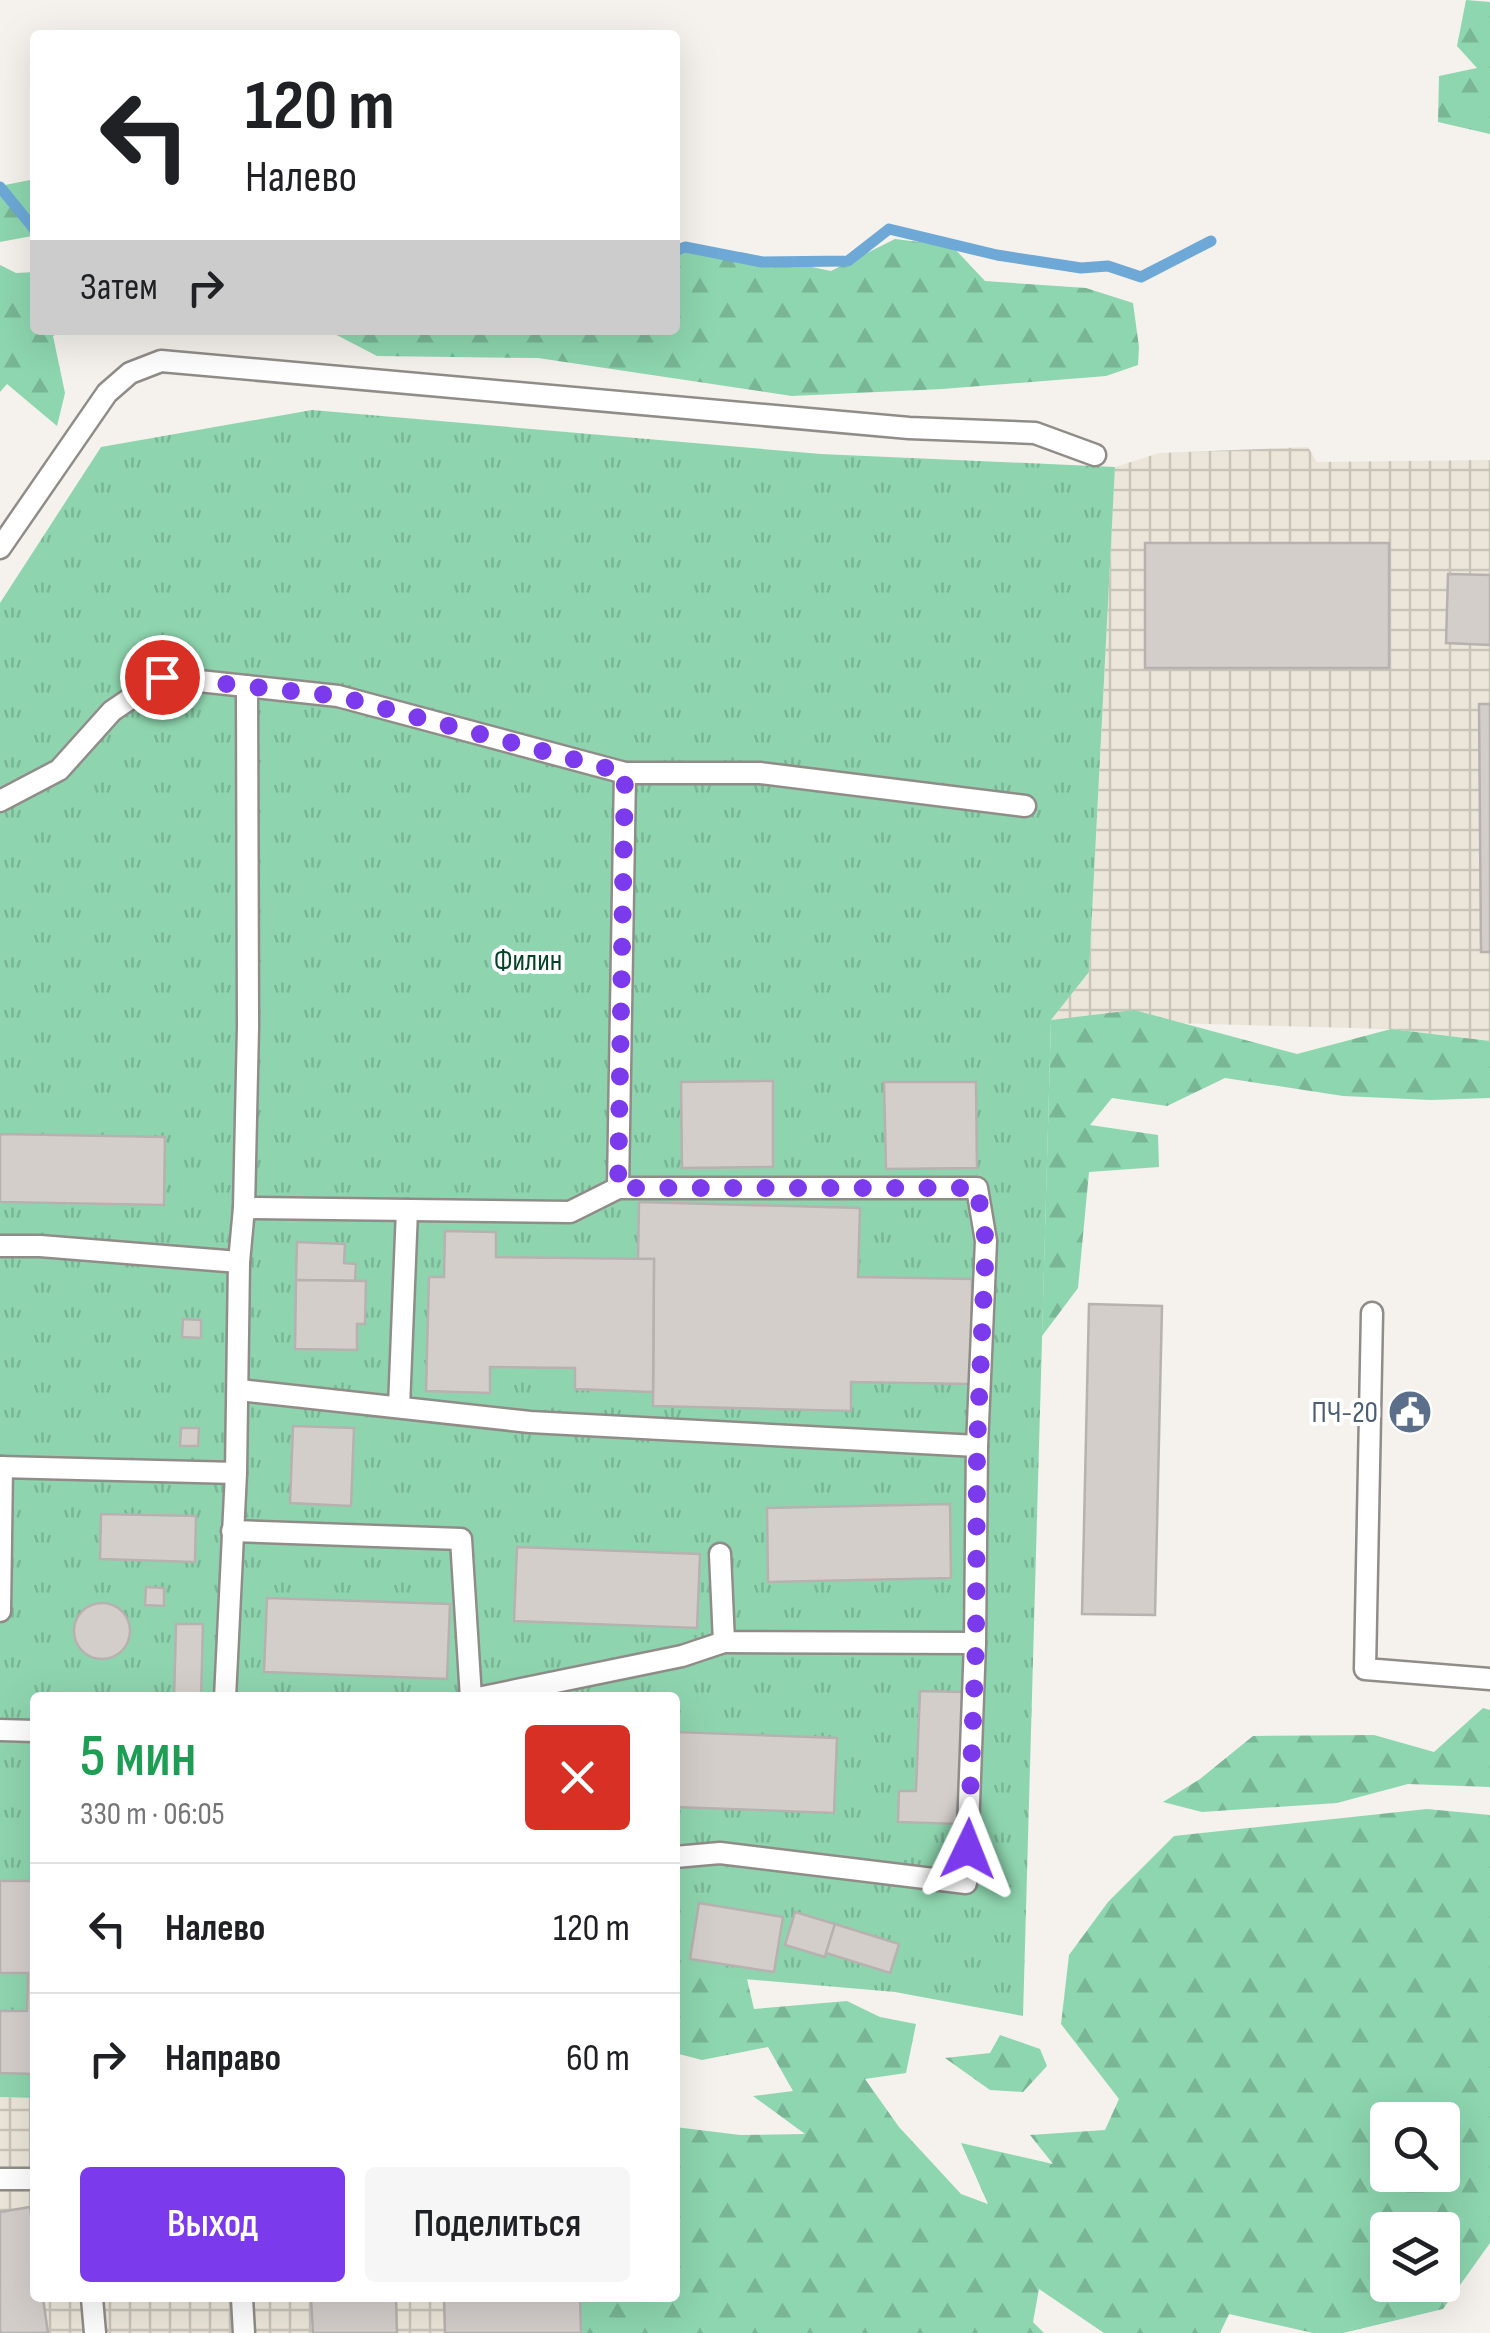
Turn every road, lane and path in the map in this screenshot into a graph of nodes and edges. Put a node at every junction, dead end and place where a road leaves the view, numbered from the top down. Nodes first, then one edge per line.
1 (1095, 455) dead end
2 (0, 548) edge
3 (248, 686) junction
4 (625, 773) junction
5 (0, 801) edge
6 (1025, 806) dead end
7 (618, 1188) junction
8 (244, 1208) junction
9 (408, 1210) junction
10 (0, 1246) edge
11 (239, 1262) junction
12 (1372, 1314) dead end
13 (239, 1390) junction
14 (399, 1406) junction
15 (977, 1446) junction
16 (1, 1467) edge
17 (236, 1473) junction
18 (232, 1531) junction
19 (720, 1554) dead end
20 (0, 1610) edge
21 (724, 1642) junction
22 (976, 1643) junction
23 (1490, 1679) edge
24 (225, 1692) edge
25 (473, 1692) edge
26 (504, 1692) edge
27 (0, 1730) edge
28 (30, 1731) edge
29 (680, 1856) edge
30 (30, 2179) edge
31 (0, 2180) edge
32 (92, 2302) edge
33 (242, 2302) edge
34 (94, 2333) edge
35 (244, 2333) edge

1 - 2 lane
3 - 4 lane
3 - 5 lane
3 - 8 lane
4 - 6 lane
4 - 7 lane
7 - 9 lane
7 - 15 lane
8 - 9 lane
8 - 11 lane
9 - 14 lane
10 - 11 lane
11 - 13 lane
12 - 23 lane
13 - 14 lane
13 - 17 lane
14 - 15 lane
15 - 22 lane
16 - 17 lane
16 - 20 lane
17 - 18 lane
18 - 24 lane
18 - 25 lane
19 - 21 lane
21 - 22 lane
21 - 26 lane
22 - 29 lane
27 - 28 lane
30 - 31 lane
32 - 34 lane
33 - 35 lane

